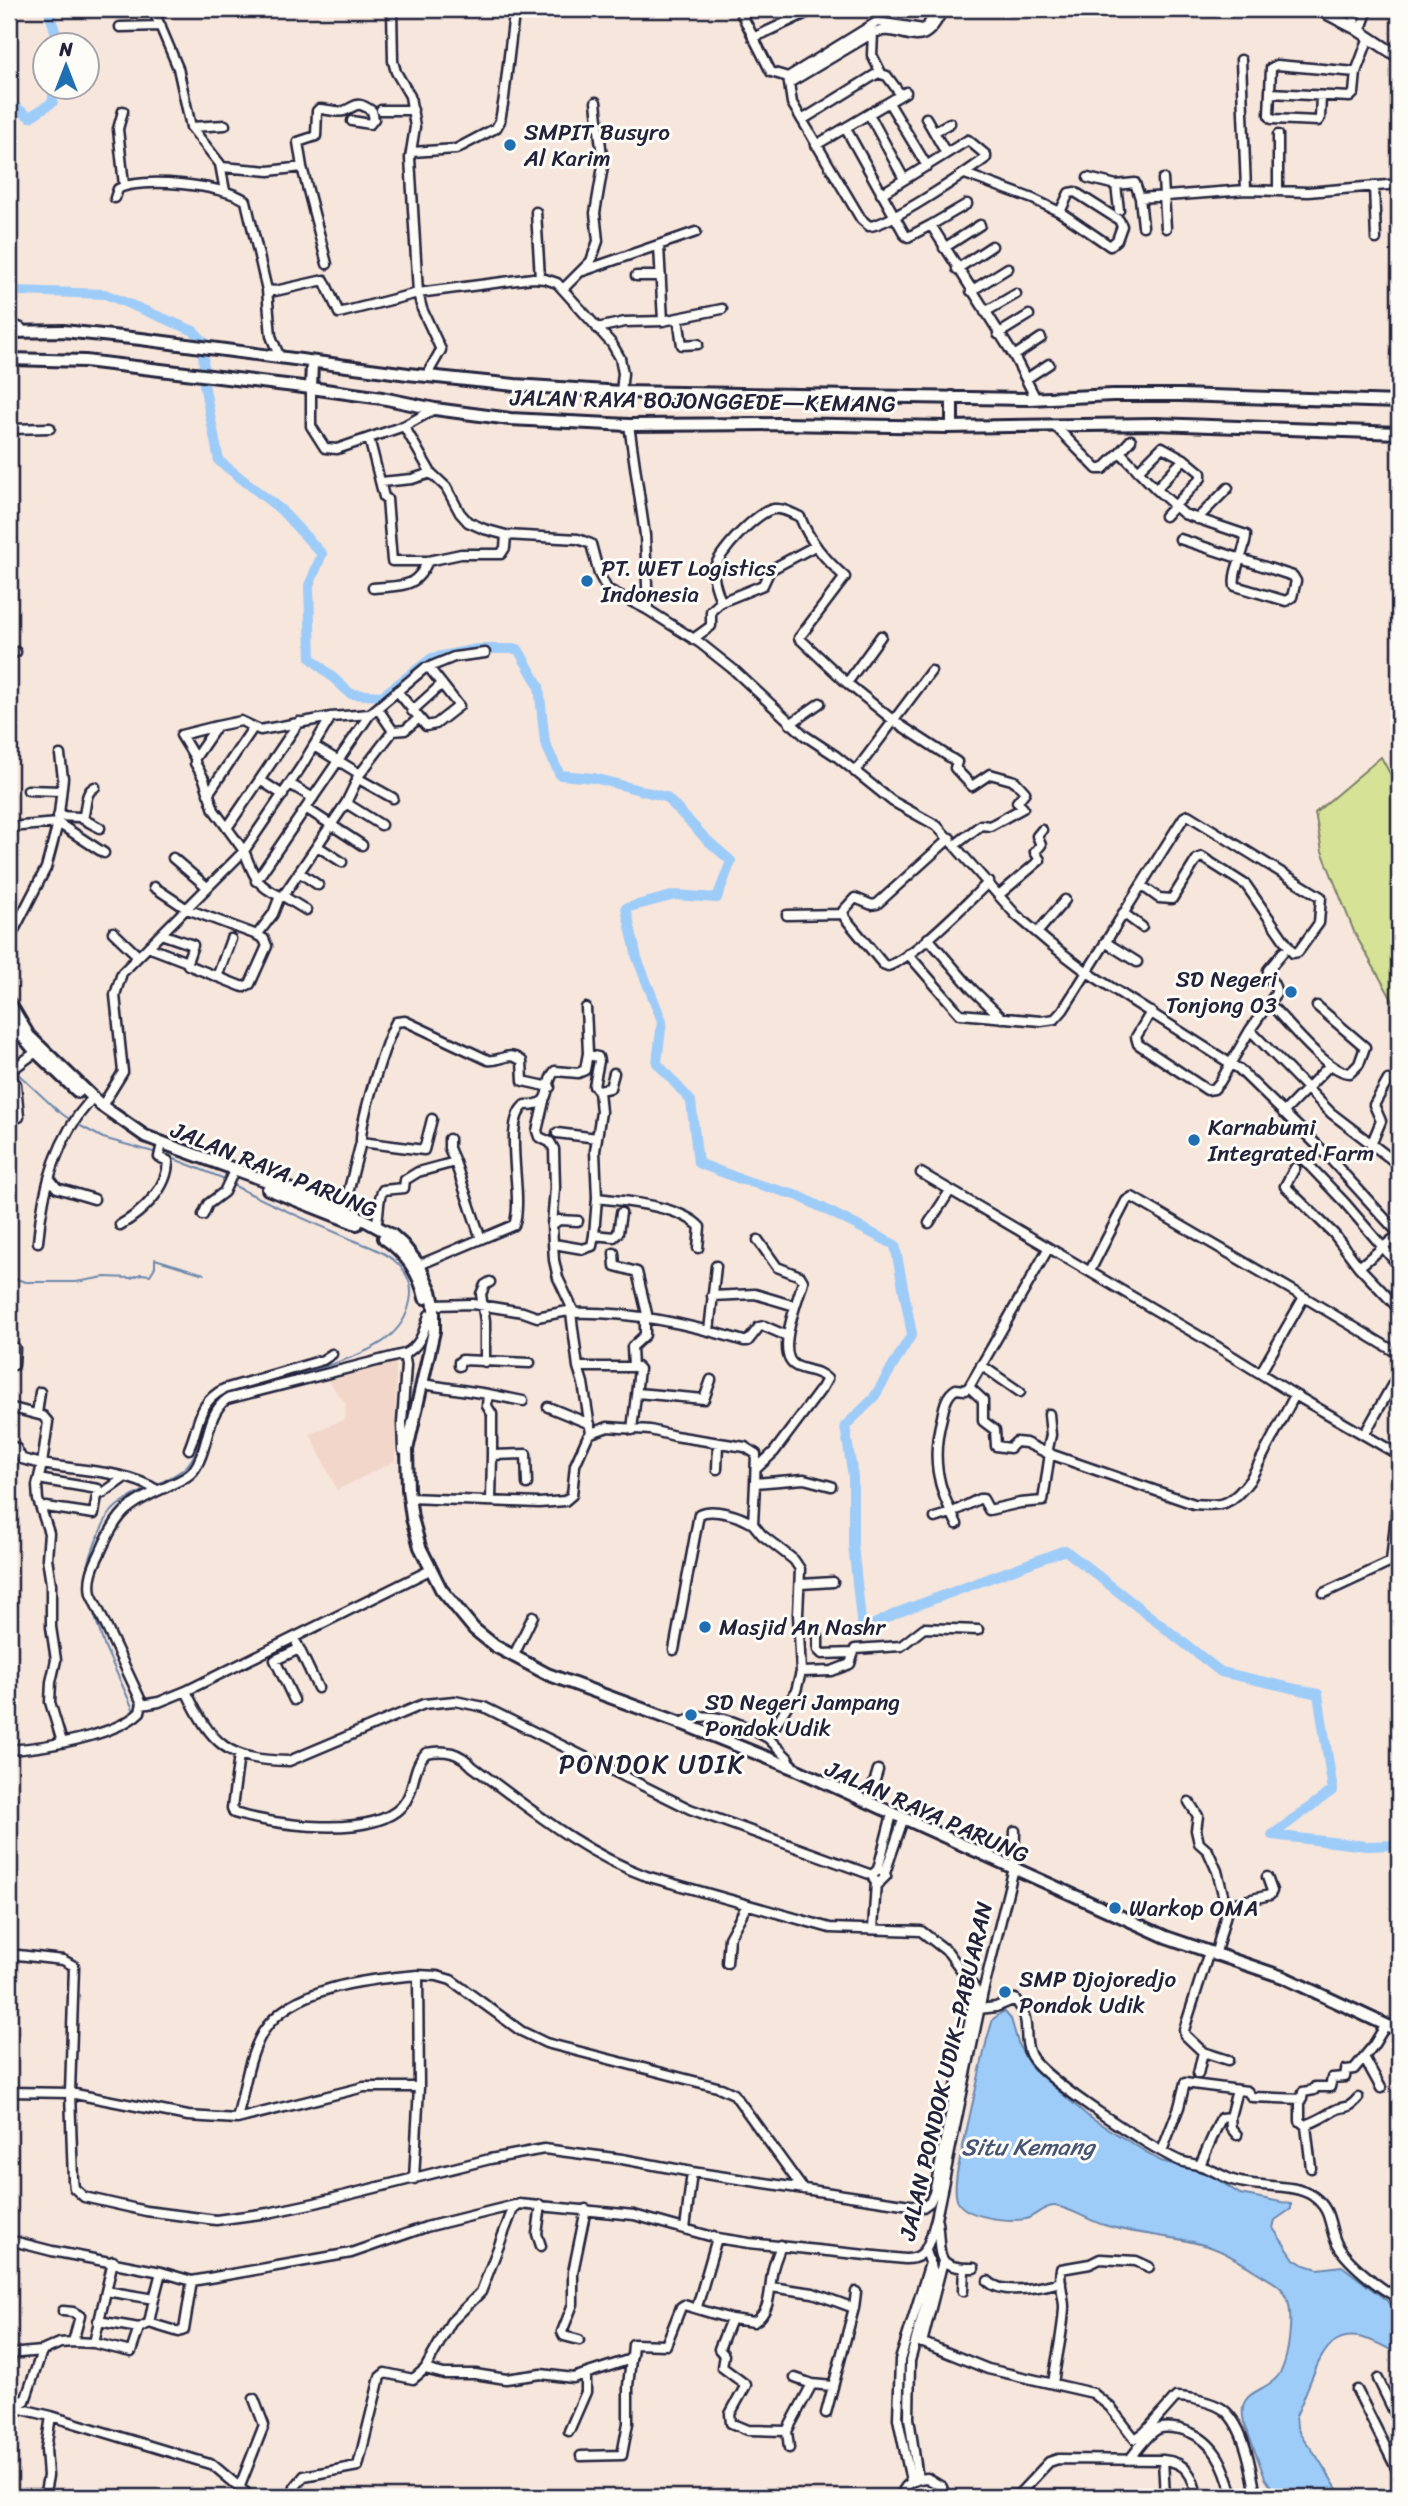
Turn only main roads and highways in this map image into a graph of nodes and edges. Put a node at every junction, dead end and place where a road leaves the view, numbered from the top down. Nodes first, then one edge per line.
1 (1324, 10) edge
2 (1399, 57) edge
3 (9, 332) edge
4 (9, 359) edge
5 (313, 363) junction
6 (311, 388) junction
7 (953, 397) junction
8 (1399, 402) edge
9 (952, 428) junction
10 (1399, 433) edge
11 (9, 1002) edge
12 (9, 1020) edge
13 (39, 1050) junction
14 (284, 1191) junction
15 (431, 1310) junction
16 (680, 1724) junction
17 (1014, 1871) junction
18 (1211, 1957) junction
19 (1399, 2033) edge

1 - 2 main road
3 - 5 highway, JALAN RAYA BOJONGGEDE—KEMANG
4 - 6 highway, JALAN RAYA BOJONGGEDE—KEMANG
5 - 6 highway
5 - 7 highway, JALAN RAYA BOJONGGEDE—KEMANG
6 - 9 highway, JALAN RAYA BOJONGGEDE—KEMANG
7 - 8 highway, JALAN RAYA BOJONGGEDE—KEMANG
7 - 9 highway
9 - 10 highway, JALAN RAYA BOJONGGEDE—KEMANG
11 - 13 highway, JALAN RAYA PARUNG
12 - 13 highway, JALAN RAYA PARUNG
13 - 14 highway, JALAN RAYA PARUNG
13 - 14 highway, JALAN RAYA PARUNG
14 - 15 highway, JALAN RAYA PARUNG
14 - 15 highway, JALAN RAYA PARUNG
15 - 16 highway, JALAN RAYA PARUNG
15 - 16 highway, JALAN RAYA PARUNG
16 - 17 highway, JALAN RAYA PARUNG
16 - 17 highway, JALAN RAYA PARUNG
17 - 18 highway, JALAN RAYA PARUNG
18 - 19 highway, JALAN RAYA PARUNG
18 - 19 highway, JALAN RAYA PARUNG

